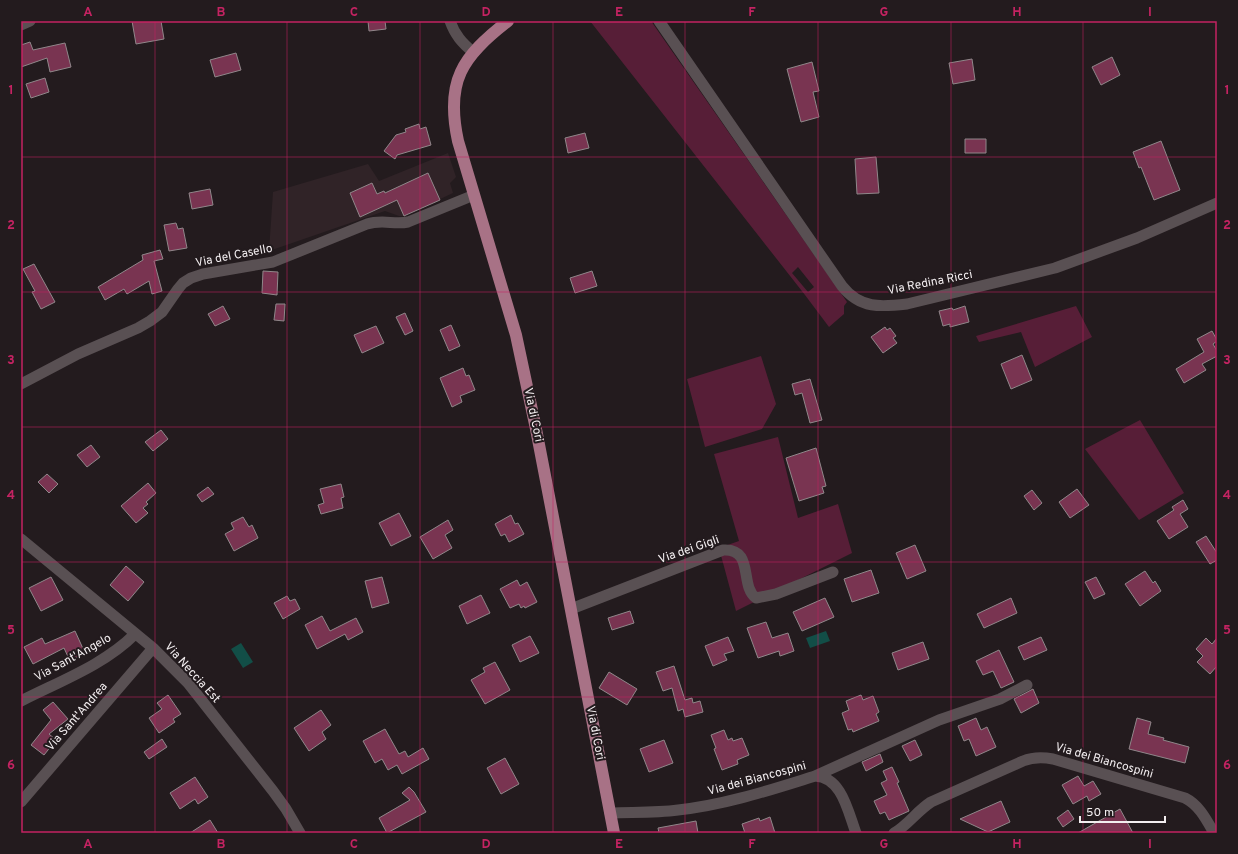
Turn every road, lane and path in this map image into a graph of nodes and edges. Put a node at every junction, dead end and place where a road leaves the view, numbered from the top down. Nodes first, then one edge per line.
1 (30, 21) edge
2 (450, 21) edge
3 (508, 21) edge
4 (659, 21) edge
5 (21, 25) edge
6 (473, 52) junction
7 (474, 195) junction
8 (1217, 204) edge
9 (21, 384) edge
10 (21, 539) edge
11 (833, 572) dead end
12 (571, 608) junction
13 (135, 634) junction
14 (153, 648) junction
15 (1026, 685) dead end
16 (21, 701) edge
17 (815, 776) junction
18 (21, 802) edge
19 (610, 813) junction
20 (300, 833) edge
21 (614, 833) edge
22 (856, 833) edge
23 (894, 833) edge
24 (1214, 833) edge

1 - 5 street
2 - 6 street
3 - 6 main road, Via di Cori
4 - 8 street, Via Redina Ricci
6 - 7 main road, Via di Cori
7 - 9 street, Via del Casello
7 - 12 main road, Via di Cori
10 - 13 street, Via Neccia Est
11 - 12 street, Via dei Gigli
12 - 19 main road, Via di Cori
13 - 14 street, Via Neccia Est
13 - 16 street, Via Sant'Angelo
14 - 18 street, Via Sant'Andrea
14 - 20 street, Via Neccia Est
15 - 17 street, Via dei Biancospini
17 - 19 street, Via dei Biancospini
17 - 22 street, Via dei Biancospini
19 - 21 main road, Via di Cori
23 - 24 street, Via dei Biancospini

